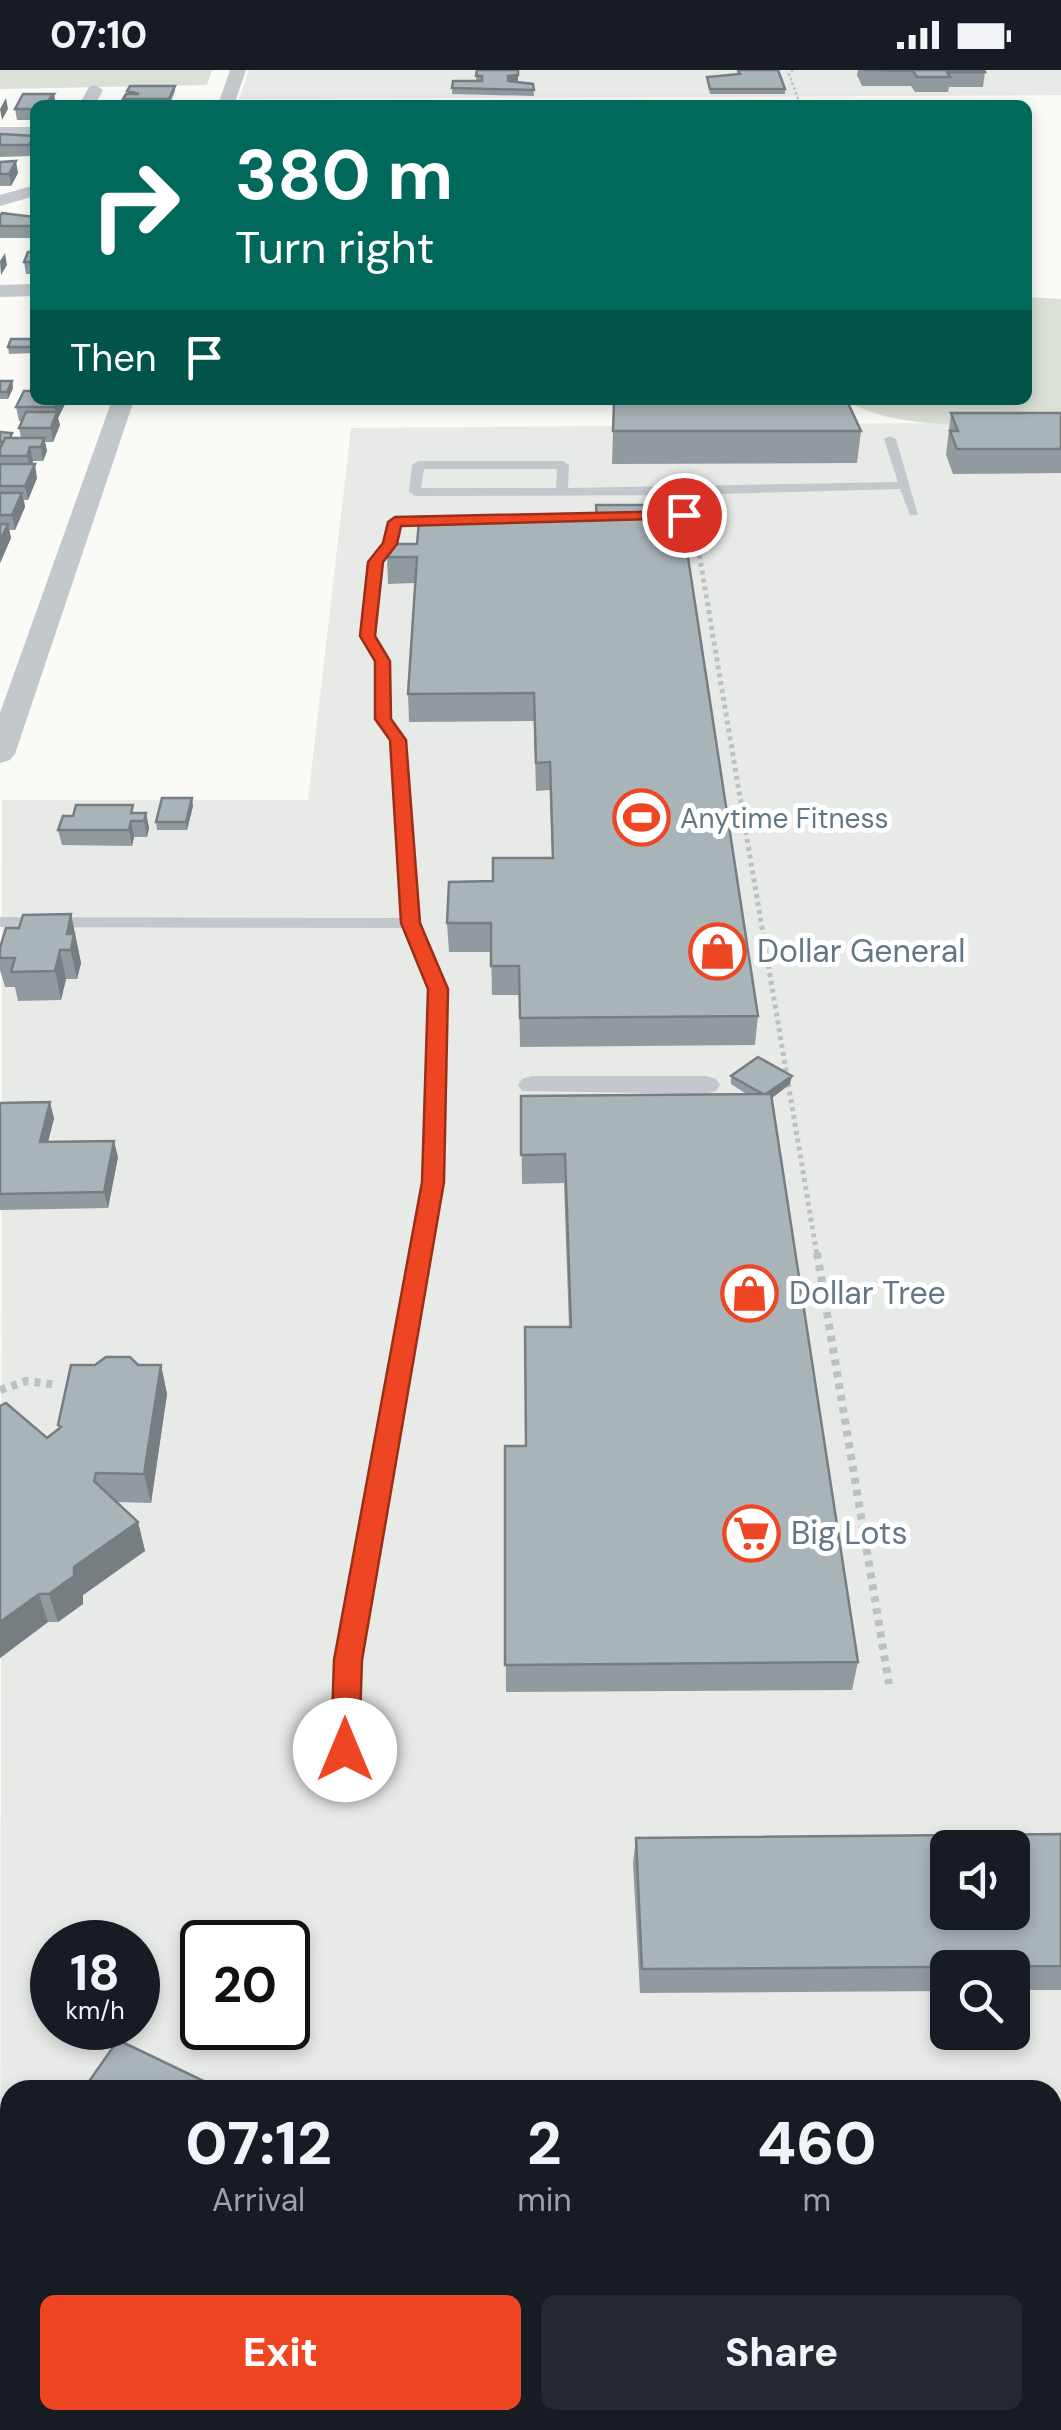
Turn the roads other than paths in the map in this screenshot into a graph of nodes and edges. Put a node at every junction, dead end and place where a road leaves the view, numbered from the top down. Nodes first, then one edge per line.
1 (238, 70) edge
2 (228, 100) edge
3 (0, 132) edge
4 (30, 132) edge
5 (30, 290) edge
6 (0, 291) edge
7 (120, 405) edge
8 (890, 439) dead end
9 (905, 486) junction
10 (712, 491) junction
11 (562, 492) junction
12 (914, 512) dead end
13 (0, 754) edge
14 (0, 922) edge
15 (410, 923) junction
16 (706, 1084) dead end
17 (532, 1085) dead end
18 (345, 1750) dead end

1 - 2 street
3 - 4 street
5 - 6 street
7 - 13 street
8 - 9 lane
9 - 10 lane
9 - 12 lane
10 - 11 lane
10 - 15 lane
11 - 11 lane
14 - 15 lane
15 - 18 lane
16 - 17 street

